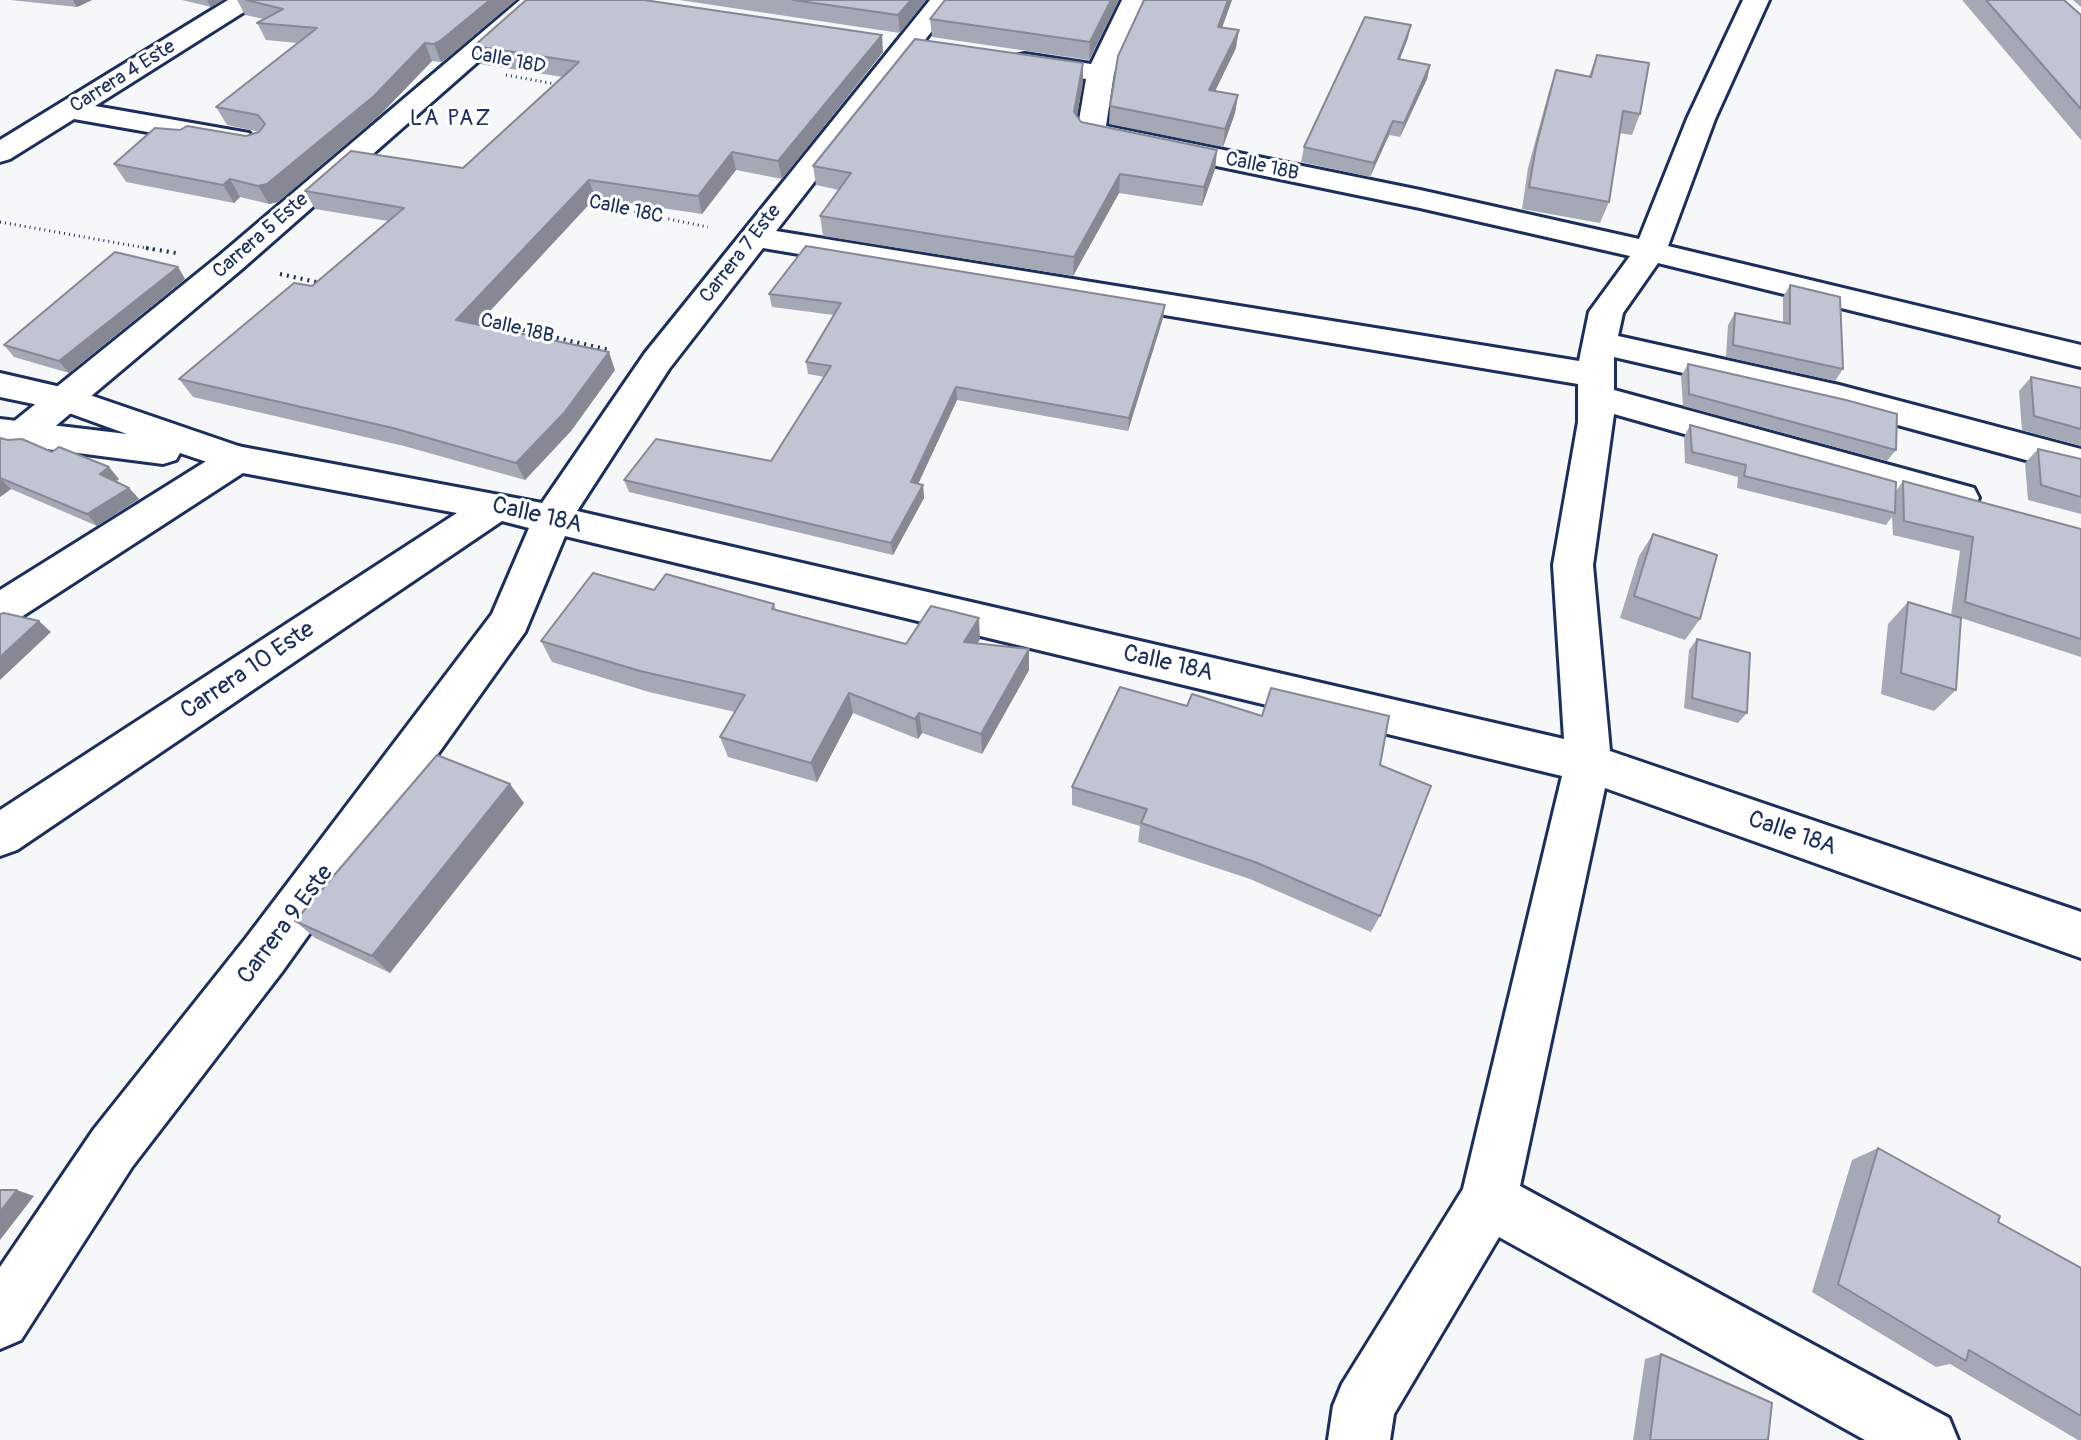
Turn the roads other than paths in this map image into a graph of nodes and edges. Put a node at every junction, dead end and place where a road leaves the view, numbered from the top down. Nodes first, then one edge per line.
1 (246, 0) edge
2 (535, 0) edge
3 (943, 0) edge
4 (1135, 0) edge
5 (1756, 0) edge
6 (878, 41) edge
7 (909, 46) junction
8 (939, 50) edge
9 (998, 58) edge
10 (1100, 73) junction
11 (71, 110) junction
12 (0, 116) edge
13 (42, 127) junction
14 (257, 142) edge
15 (0, 153) edge
16 (754, 237) junction
17 (1650, 251) junction
18 (2081, 356) edge
19 (1597, 372) junction
20 (0, 385) edge
21 (65, 399) junction
22 (10, 433) edge
23 (237, 459) junction
24 (2081, 462) edge
25 (496, 506) junction
26 (1990, 506) edge
27 (552, 519) junction
28 (0, 610) edge
29 (1588, 763) junction
30 (0, 835) edge
31 (2081, 935) edge
32 (1489, 1200) junction
33 (0, 1319) edge
34 (1359, 1440) edge
35 (1927, 1440) edge

1 - 11 street, Carrera 4 Este
2 - 21 street, Carrera 5 Este
3 - 7 street, Carrera 7 Este
4 - 10 street
5 - 17 street
6 - 7 street
7 - 8 street
7 - 16 street, Carrera 7 Este
9 - 10 street
10 - 17 street, Calle 18B
11 - 13 street, Carrera 4 Este
11 - 14 street
12 - 13 street
13 - 15 street, Carrera 4 Este
16 - 19 street
16 - 27 street, Carrera 7 Este
17 - 18 street
17 - 19 street
19 - 24 street
19 - 26 street
19 - 29 street
20 - 21 street, Calle 18A
21 - 22 street, Carrera 5 Este
21 - 23 street, Calle 18A
22 - 23 street, Calle 18A
23 - 25 street, Calle 18A
23 - 28 street
25 - 27 street, Calle 18A
25 - 30 street, Carrera 10 Este
27 - 29 street, Calle 18A
27 - 33 street, Carrera 9 Este
29 - 31 street, Calle 18A
29 - 32 street
32 - 34 street
32 - 35 street

